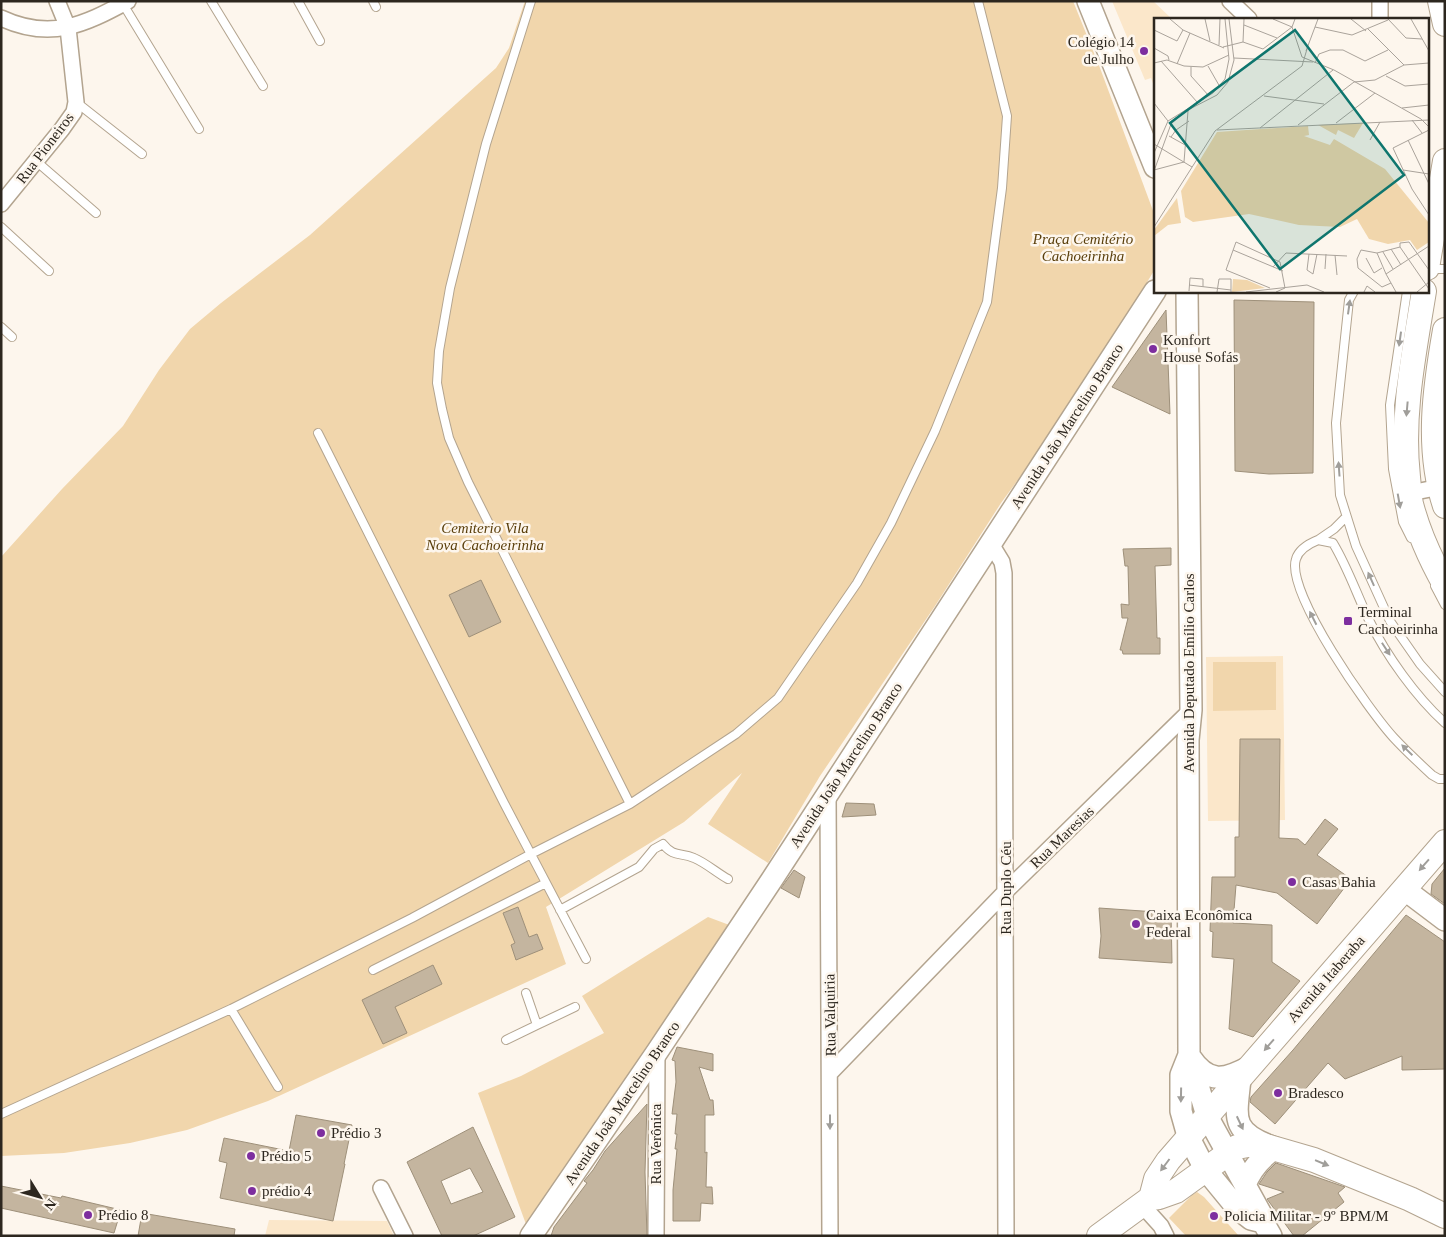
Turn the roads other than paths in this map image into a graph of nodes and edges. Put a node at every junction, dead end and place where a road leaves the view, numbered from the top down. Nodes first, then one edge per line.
1 (57, 1) edge
2 (211, 1) edge
3 (298, 1) edge
4 (531, 1) edge
5 (978, 1) edge
6 (1088, 1) edge
7 (1230, 1) edge
8 (1380, 1) edge
9 (1440, 1) edge
10 (125, 3) edge
11 (1, 18) edge
12 (1249, 18) edge
13 (1380, 18) edge
14 (1445, 24) edge
15 (68, 28) junction
16 (320, 41) dead end
17 (263, 86) dead end
18 (76, 102) junction
19 (199, 129) dead end
20 (142, 154) dead end
21 (36, 162) junction
22 (1154, 165) edge
23 (1438, 174) edge
24 (1, 204) edge
25 (96, 213) dead end
26 (1, 227) edge
27 (1428, 260) edge
28 (1428, 269) edge
29 (1445, 269) edge
30 (49, 271) dead end
31 (1154, 292) edge
32 (1186, 292) edge
33 (1354, 292) edge
34 (1407, 292) edge
35 (1424, 292) edge
36 (1, 327) edge
37 (1445, 330) edge
38 (12, 337) dead end
39 (1441, 373) edge
40 (318, 434) dead end
41 (1443, 492) edge
42 (1410, 493) junction
43 (1346, 517) junction
44 (1318, 540) junction
45 (991, 544) junction
46 (1415, 546) dead end
47 (1438, 582) edge
48 (1445, 606) edge
49 (1445, 692) edge
50 (1191, 710) junction
51 (1445, 723) edge
52 (1445, 778) edge
53 (828, 794) junction
54 (630, 804) junction
55 (1445, 842) edge
56 (531, 854) junction
57 (728, 879) dead end
58 (546, 883) junction
59 (1404, 889) junction
60 (1006, 891) junction
61 (560, 910) junction
62 (1445, 920) edge
63 (586, 958) dead end
64 (373, 970) dead end
65 (526, 993) dead end
66 (575, 1007) dead end
67 (231, 1009) junction
68 (537, 1025) junction
69 (506, 1040) dead end
70 (657, 1052) junction
71 (1189, 1055) junction
72 (1245, 1072) junction
73 (830, 1073) junction
74 (278, 1086) dead end
75 (1, 1114) edge
76 (1206, 1116) junction
77 (1188, 1136) junction
78 (1276, 1148) junction
79 (1228, 1154) junction
80 (1206, 1169) junction
81 (1245, 1185) junction
82 (381, 1188) dead end
83 (1146, 1201) junction
84 (1445, 1216) edge
85 (1267, 1229) edge
86 (405, 1236) edge
87 (531, 1236) edge
88 (656, 1236) edge
89 (830, 1236) edge
90 (1006, 1236) edge
91 (1099, 1236) edge
92 (1166, 1236) edge

1 - 15 street, Rua Pioneiros
2 - 17 lane
3 - 16 lane
4 - 54 lane
5 - 54 lane
6 - 22 main road
7 - 12 street
8 - 13 street
9 - 14 main road
10 - 15 street
10 - 19 lane
11 - 15 street
15 - 18 street, Rua Pioneiros
18 - 20 lane
18 - 21 street, Rua Pioneiros
21 - 24 street, Rua Pioneiros
21 - 25 lane
23 - 27 main road
26 - 30 lane
28 - 29 lane
31 - 45 main road, Avenida João Marcelino Branco
32 - 50 main road, Avenida Deputado Emílio Carlos
43 -> 33 lane
34 -> 46 lane
35 -> 42 main road
36 - 38 lane
37 - 39 main road
39 - 41 main road
40 - 56 lane
41 - 42 street
42 - 47 main road
43 - 44 lane
49 -> 43 lane
44 -> 51 lane
52 -> 44 lane
45 - 53 main road, Avenida João Marcelino Branco
45 - 60 street, Rua Duplo Céu
47 - 48 lane
50 - 60 street, Rua Maresias
50 - 71 main road, Avenida Deputado Emílio Carlos
53 - 70 main road, Avenida João Marcelino Branco
53 - 73 street, Rua Valquiria
54 - 56 lane
55 -> 59 main road, Avenida Itaberaba
56 - 58 lane
56 - 67 lane
57 - 61 lane
58 - 61 lane
58 - 64 lane
59 - 62 main road
59 -> 72 main road, Avenida Itaberaba
60 - 73 street, Rua Maresias
60 - 90 street, Rua Duplo Céu
61 - 63 lane
65 - 68 lane
66 - 68 lane
67 - 74 lane
67 - 75 lane
68 - 69 lane
70 - 87 main road, Avenida João Marcelino Branco
70 - 88 street, Rua Verônica
71 - 72 main road
71 - 76 main road, Avenida Deputado Emílio Carlos
71 -> 77 main road, Avenida Deputado Emílio Carlos
72 - 76 main road, Avenida Itaberaba
72 -> 78 main road
73 -> 89 street, Rua Valquiria
76 - 77 main road, Avenida Itaberaba
76 - 79 main road, Avenida Deputado Emílio Carlos
77 - 80 main road, Avenida Deputado Emílio Carlos
77 -> 83 main road, Avenida Itaberaba
78 - 79 main road
78 - 81 main road
78 -> 84 main road
79 - 80 main road
79 - 81 main road, Avenida Deputado Emílio Carlos
80 - 83 main road
80 - 85 main road, Avenida Deputado Emílio Carlos
81 - 85 main road, Avenida Deputado Emílio Carlos
82 - 86 street
83 - 91 main road
83 - 92 street

